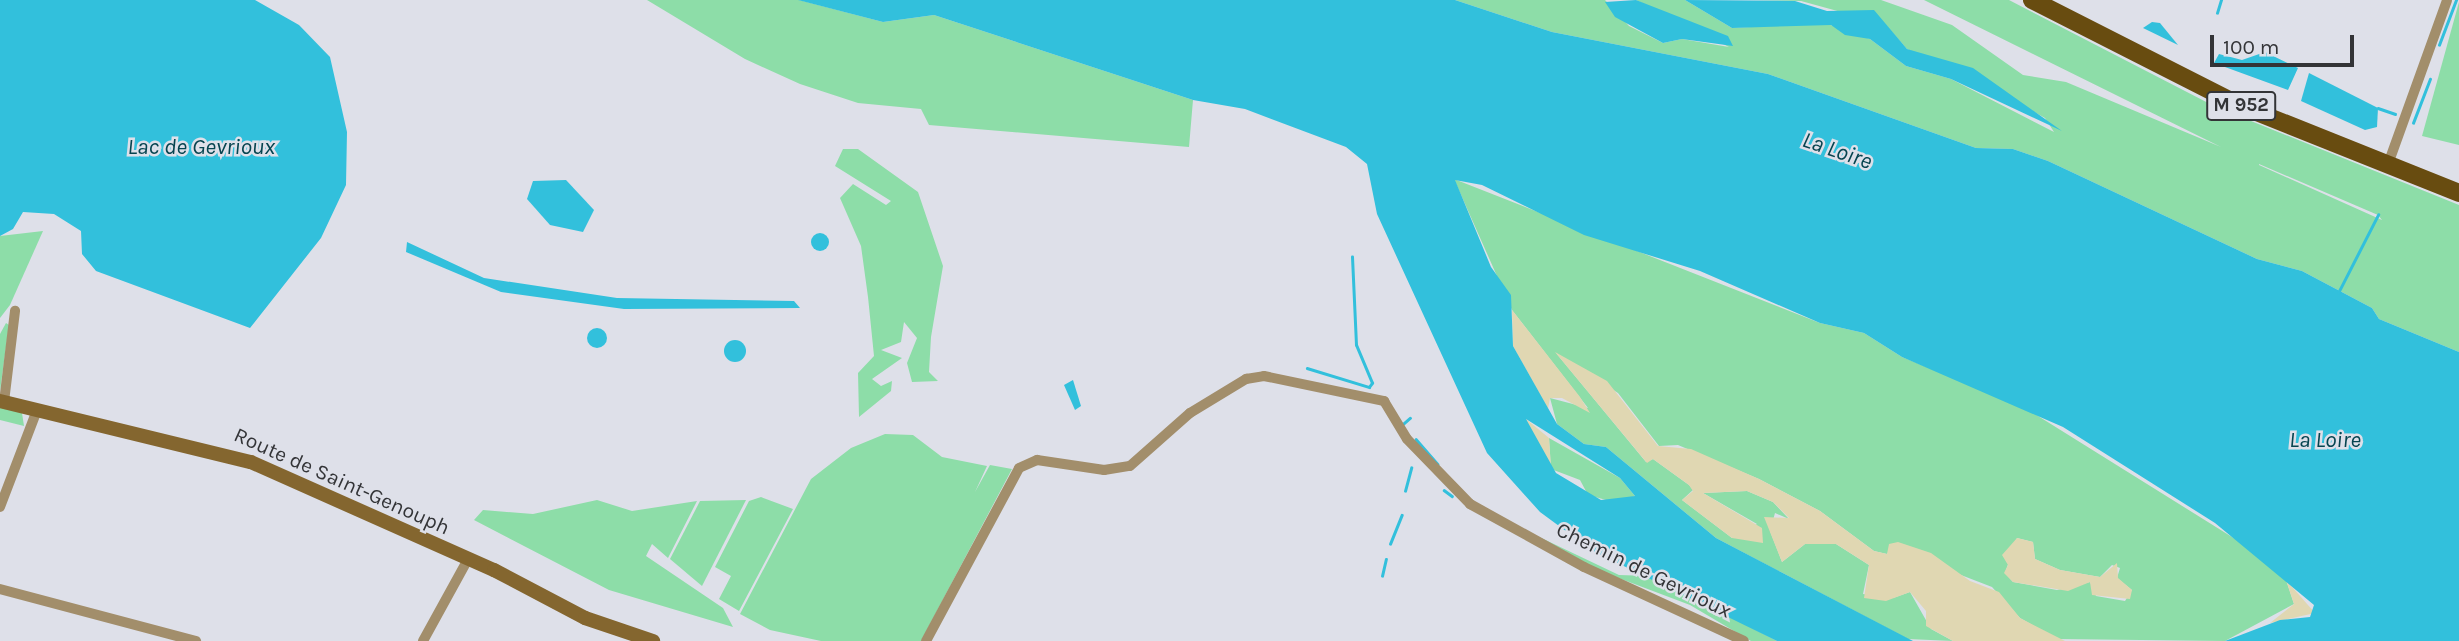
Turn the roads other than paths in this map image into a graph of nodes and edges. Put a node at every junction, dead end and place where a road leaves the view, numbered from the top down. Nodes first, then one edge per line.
1 (2032, 0) edge
2 (2447, 0) edge
3 (2387, 167) junction
4 (2459, 193) edge
5 (15, 312) dead end
6 (2, 401) edge
7 (37, 411) junction
8 (0, 507) edge
9 (468, 559) junction
10 (0, 589) edge
11 (196, 641) edge
12 (423, 641) edge
13 (653, 641) edge
14 (926, 641) edge
15 (1744, 641) edge

1 - 3 main road, M 952
2 - 3 street
3 - 4 main road, M 952
5 - 6 street
6 - 7 street, Route de Saint-Genouph
7 - 8 street
7 - 9 street, Route de Saint-Genouph
9 - 12 street
9 - 13 street, Route de Saint-Genouph
10 - 11 street
14 - 15 street, Chemin de Gevrioux

